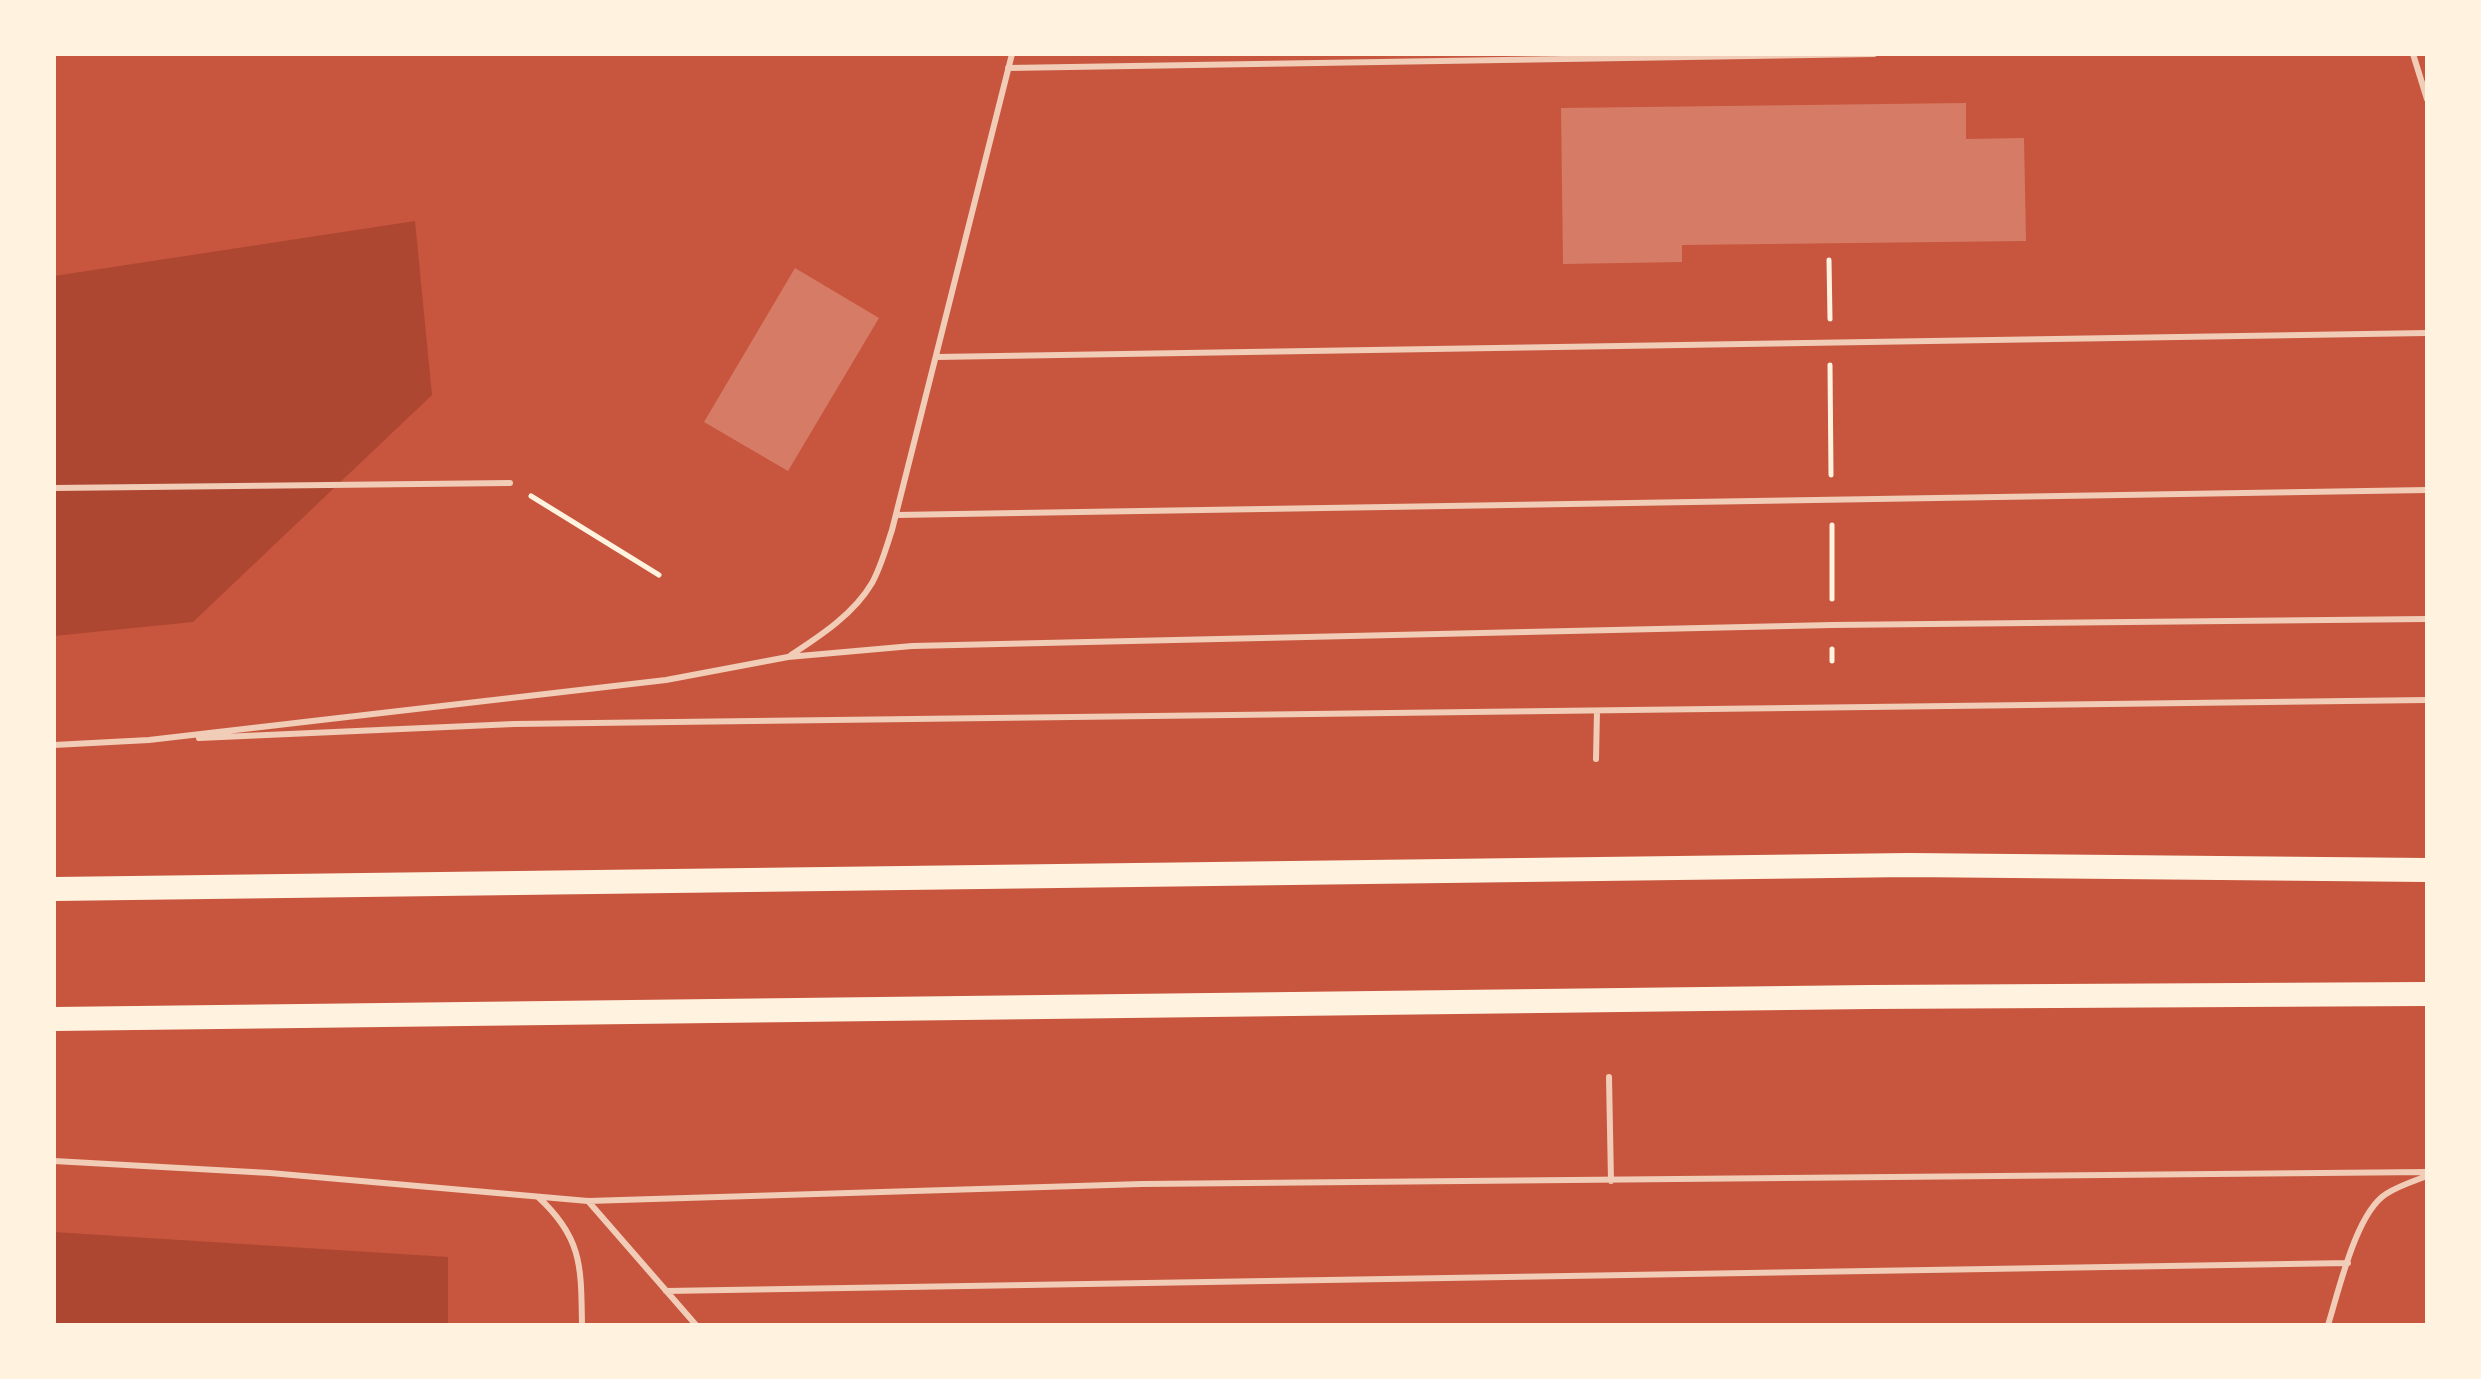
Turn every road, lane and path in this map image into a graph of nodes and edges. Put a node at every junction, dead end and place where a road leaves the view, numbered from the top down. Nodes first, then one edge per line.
1 (1012, 54) edge
2 (1874, 54) edge
3 (2413, 54) edge
4 (1008, 68) junction
5 (2427, 99) edge
6 (1829, 260) dead end
7 (2427, 333) edge
8 (1830, 343) junction
9 (936, 357) junction
10 (510, 483) joint
11 (54, 488) edge
12 (2427, 490) edge
13 (1832, 500) junction
14 (896, 515) junction
15 (659, 575) dead end
16 (2427, 619) edge
17 (1832, 625) junction
18 (788, 657) junction
19 (1832, 661) dead end
20 (2427, 700) edge
21 (1597, 711) junction
22 (149, 740) junction
23 (54, 745) edge
24 (1596, 759) dead end
25 (2427, 870) edge
26 (54, 889) edge
27 (2427, 994) edge
28 (54, 1019) edge
29 (1609, 1077) dead end
30 (54, 1161) edge
31 (2427, 1174) edge
32 (1611, 1181) junction
33 (538, 1197) junction
34 (588, 1201) junction
35 (2348, 1263) junction
36 (666, 1291) junction
37 (582, 1325) edge
38 (696, 1325) edge
39 (2328, 1325) edge

1 - 4 lane
2 - 4 lane
3 - 5 lane
4 - 9 lane
6 - 8 path
7 - 8 lane
8 - 9 lane
8 - 13 path
9 - 14 lane
10 - 11 lane
10 - 15 path
12 - 13 lane
13 - 14 lane
13 - 17 path
14 - 18 lane
16 - 17 lane
17 - 18 lane
17 - 19 path
18 - 22 lane
20 - 21 lane
21 - 22 lane
21 - 24 lane
22 - 23 lane
25 - 26 highway
27 - 28 highway
29 - 32 lane
30 - 33 lane
31 - 32 lane
31 - 35 lane
32 - 34 lane
33 - 34 lane
33 - 37 lane
34 - 36 lane
35 - 36 lane
35 - 39 lane
36 - 38 lane

